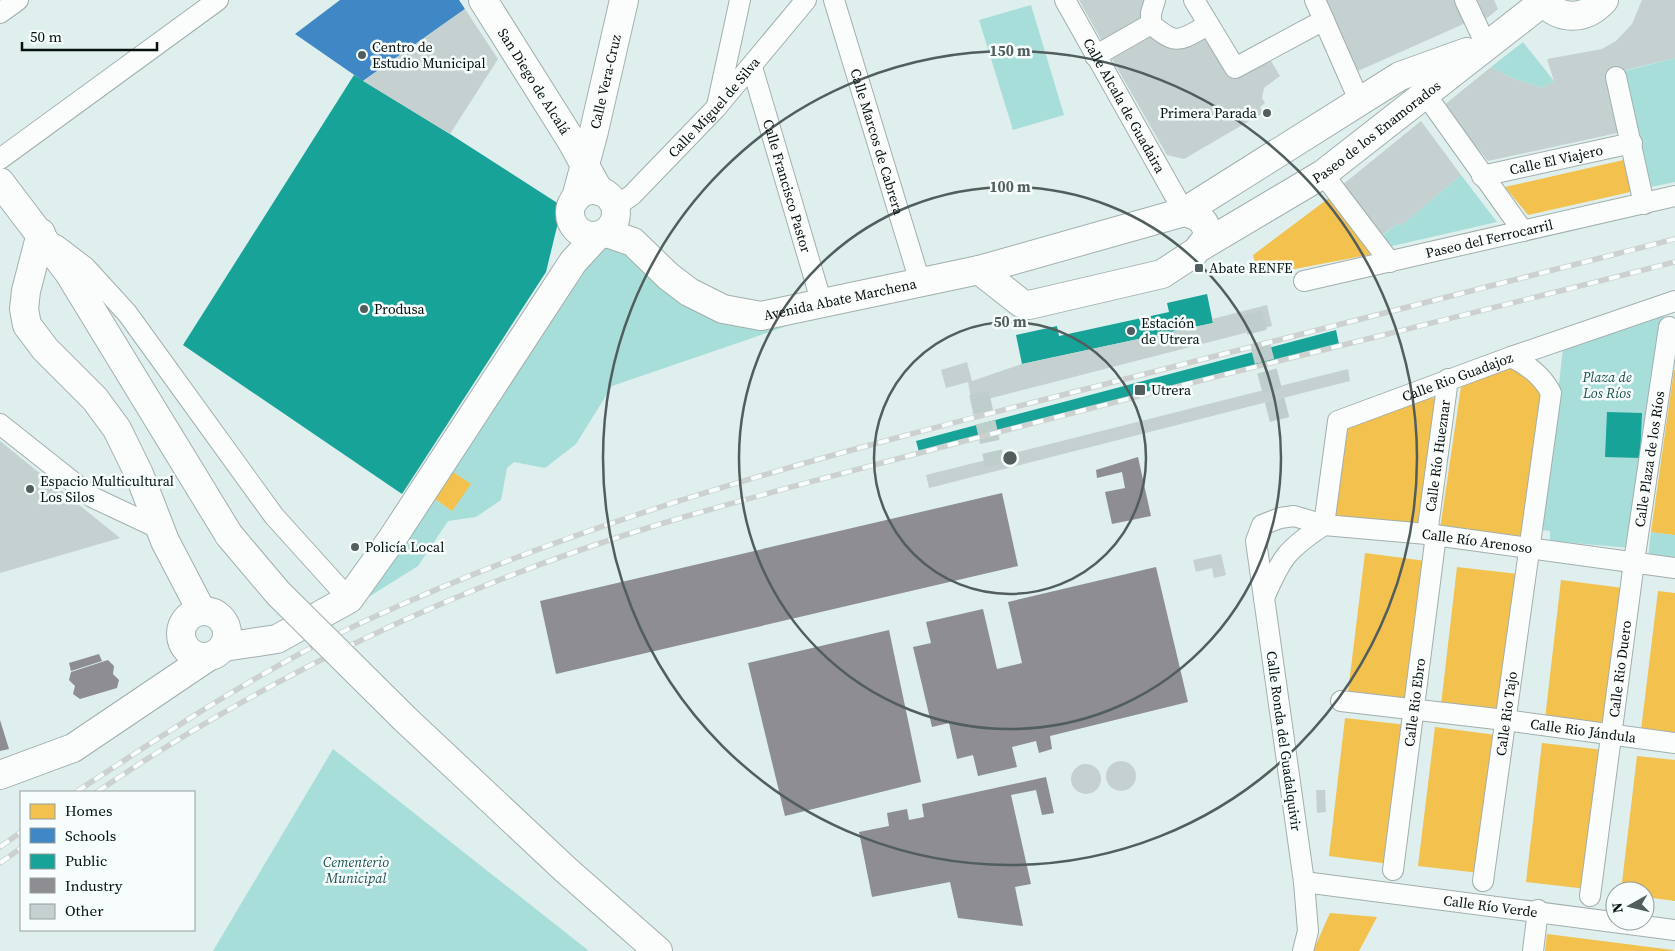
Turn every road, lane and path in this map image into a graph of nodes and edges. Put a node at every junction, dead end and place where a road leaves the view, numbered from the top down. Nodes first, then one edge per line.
1 (18, 0) edge
2 (218, 0) edge
3 (624, 0) edge
4 (740, 0) edge
5 (806, 0) edge
6 (834, 0) edge
7 (1065, 0) edge
8 (1155, 0) edge
9 (1194, 0) edge
10 (1315, 0) edge
11 (1465, 0) edge
12 (1604, 0) edge
13 (1541, 1) edge
14 (489, 4) edge
15 (0, 13) edge
16 (1324, 20) junction
17 (1151, 24) junction
18 (1208, 25) junction
19 (1486, 46) junction
20 (1095, 56) junction
21 (752, 67) junction
22 (1616, 77) dead end
23 (1426, 95) junction
24 (1359, 100) junction
25 (716, 108) junction
26 (1632, 143) junction
27 (0, 159) edge
28 (584, 164) junction
29 (1323, 174) junction
30 (1482, 176) junction
31 (0, 182) edge
32 (1675, 196) edge
33 (1644, 204) junction
34 (1184, 212) junction
35 (597, 214) junction
36 (1523, 231) junction
37 (41, 233) junction
38 (1197, 250) junction
39 (1022, 258) junction
40 (1390, 262) junction
41 (980, 270) junction
42 (1304, 281) dead end
43 (920, 282) junction
44 (1009, 292) junction
45 (1675, 301) edge
46 (822, 304) junction
47 (1669, 327) dead end
48 (1511, 357) junction
49 (1448, 379) junction
50 (0, 424) edge
51 (1280, 518) joint
52 (1324, 525) junction
53 (163, 535) junction
54 (1431, 535) junction
55 (1530, 548) junction
56 (1634, 562) junction
57 (1675, 568) edge
58 (349, 599) junction
59 (1264, 600) junction
60 (203, 632) junction
61 (1341, 701) dead end
62 (1413, 710) junction
63 (1505, 720) junction
64 (1612, 734) junction
65 (1675, 743) edge
66 (0, 776) edge
67 (1393, 870) dead end
68 (1304, 882) junction
69 (1483, 882) dead end
70 (1590, 896) dead end
71 (1538, 910) junction
72 (1675, 930) edge
73 (658, 951) edge
74 (1303, 951) edge
75 (1533, 951) edge

1 - 15 street
2 - 27 street
3 - 28 street, Calle Vera-Cruz
4 - 25 street
5 - 21 street, Calle Miguel de Silva
6 - 43 street, Calle Marcos de Cabrera
7 - 20 street, Calle Alcala de Guadaira
8 - 17 street
9 - 18 street
10 - 16 street
11 - 19 street
12 - 13 street
13 - 19 street, Paseo de los Enamorados
14 - 28 street, San Diego de Alcalá
16 - 18 street
16 - 24 street
17 - 18 street
17 - 20 street
19 - 23 street, Paseo de los Enamorados
19 - 24 street, Paseo de los Enamorados
20 - 34 street, Calle Alcala de Guadaira
21 - 25 street, Calle Miguel de Silva
21 - 46 street, Calle Francisco Pastor
22 - 26 street
23 - 29 street, Paseo de los Enamorados
23 - 30 street
24 - 34 street, Paseo de los Enamorados
25 - 35 street, Calle Miguel de Silva
26 - 30 street, Calle El Viajero
26 - 33 street
28 - 35 street, San Diego de Alcalá
29 - 38 street, Paseo de los Enamorados
29 - 40 street
30 - 36 street
31 - 37 street
32 - 33 street, Paseo del Ferrocarril
33 - 36 street, Paseo del Ferrocarril
34 - 38 street
34 - 39 street, Paseo de los Enamorados
35 - 46 street, Avenida Abate Marchena
35 - 58 street
36 - 40 street, Paseo del Ferrocarril
37 - 53 street
37 - 58 street
37 - 73 street, bridge
38 - 44 street, Paseo de los Enamorados
39 - 41 street, Avenida Abate Marchena
39 - 44 street
40 - 42 street, Paseo del Ferrocarril
41 - 43 street, Avenida Abate Marchena
41 - 44 street, Paseo de los Enamorados
43 - 46 street, Avenida Abate Marchena
45 - 48 street, Calle Rio Guadajoz
47 - 56 street, Calle Plaza de los Ríos
48 - 49 street, Calle Rio Guadajoz
48 - 55 street
49 - 52 street, Calle Rio Guadajoz
49 - 54 street, Calle Río Hueznar
50 - 53 street
51 - 52 street, Calle Río Arenoso
51 - 59 street, Calle Ronda del Guadalquivir
52 - 54 street, Calle Río Arenoso
52 - 59 street, Calle Ronda del Guadalquivir
53 - 60 street
54 - 55 street, Calle Río Arenoso
54 - 62 street, Calle Rio Ebro
55 - 56 street, Calle Río Arenoso
55 - 63 street, Calle Rio Tajo
56 - 57 street, Calle Río Arenoso
56 - 64 street, Calle Rio Duero
58 - 60 street
59 - 68 street, Calle Ronda del Guadalquivir
60 - 66 street
61 - 62 street, Calle Rio Jándula
62 - 63 street, Calle Rio Jándula
62 - 67 street, Calle Rio Ebro
63 - 64 street, Calle Rio Jándula
63 - 69 street, Calle Rio Tajo
64 - 65 street, Calle Rio Jándula
64 - 70 street, Calle Rio Duero
68 - 71 street, Calle Río Verde
68 - 74 street, Calle Ronda del Guadalquivir
71 - 72 street, Calle Río Verde
71 - 75 street

